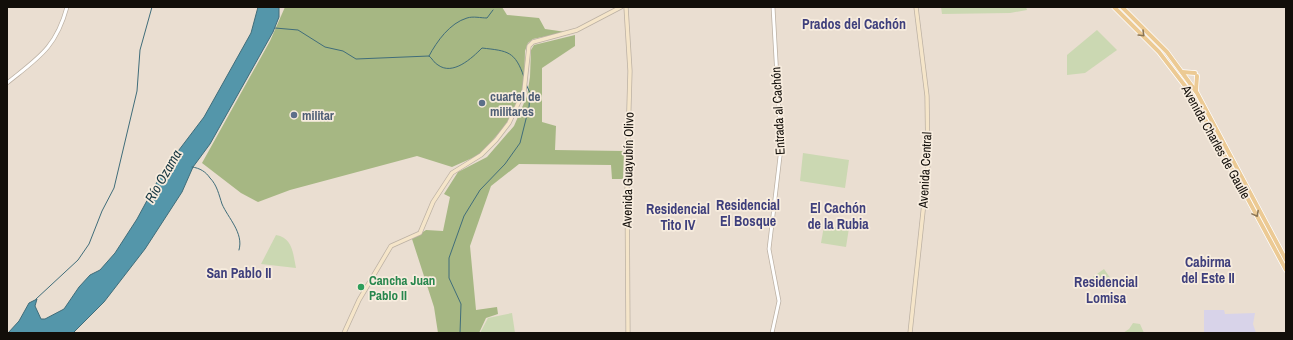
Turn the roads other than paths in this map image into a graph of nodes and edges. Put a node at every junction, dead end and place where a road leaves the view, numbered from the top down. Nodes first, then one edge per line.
1 (67, 7) edge
2 (621, 7) edge
3 (626, 7) edge
4 (772, 7) edge
5 (916, 7) edge
6 (1114, 7) edge
7 (1122, 7) edge
8 (1182, 72) junction
9 (7, 83) edge
10 (1196, 91) junction
11 (1286, 260) edge
12 (1281, 263) junction
13 (1286, 270) edge
14 (1286, 276) edge
15 (344, 333) edge
16 (628, 333) edge
17 (772, 333) edge
18 (910, 333) edge

1 - 9 street
2 - 15 main road
3 - 16 main road, Avenida Guayubín Olivo
4 - 17 street, Entrada al Cachón
5 - 18 main road, Avenida Central
6 -> 12 main road, Avenida Charles de Gaulle
7 - 8 main road, Avenida Charles de Gaulle
8 - 10 main road, Avenida Charles de Gaulle
8 - 10 main road
10 - 11 main road, Avenida Charles de Gaulle
12 - 13 main road, Avenida Charles de Gaulle
12 - 14 main road

